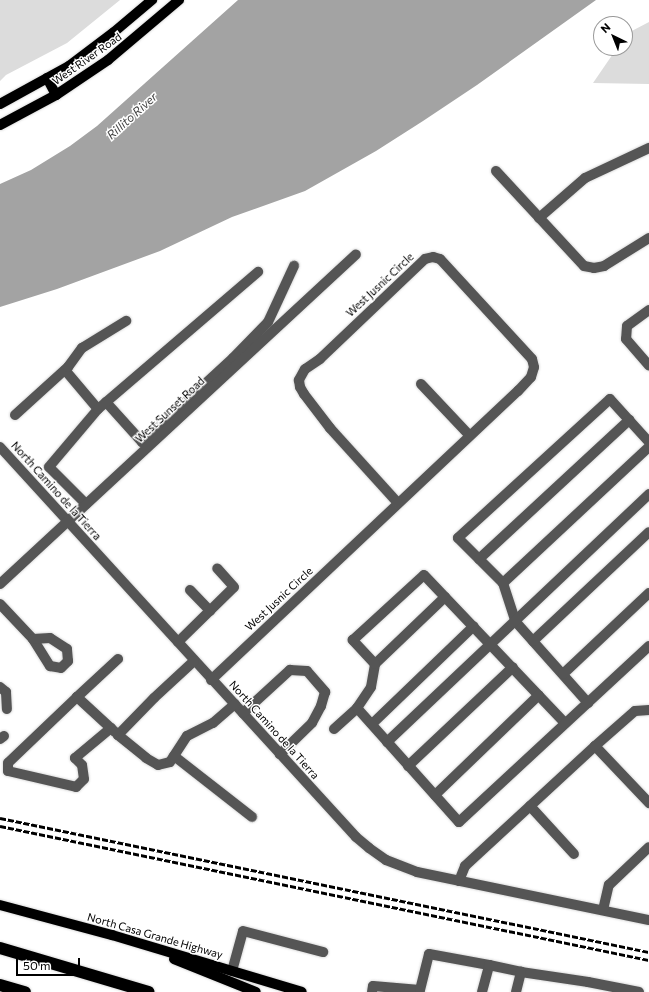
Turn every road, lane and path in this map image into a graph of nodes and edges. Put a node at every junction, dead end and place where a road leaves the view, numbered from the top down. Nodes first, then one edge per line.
1 (152, 0) edge
2 (179, 0) edge
3 (47, 78) junction
4 (56, 95) junction
5 (0, 104) edge
6 (0, 125) edge
7 (649, 148) edge
8 (496, 171) dead end
9 (540, 218) junction
10 (649, 238) edge
11 (356, 254) dead end
12 (294, 266) dead end
13 (258, 272) dead end
14 (649, 310) edge
15 (126, 321) dead end
16 (649, 365) edge
17 (65, 370) junction
18 (421, 384) dead end
19 (102, 406) junction
20 (16, 415) dead end
21 (629, 420) junction
22 (469, 435) junction
23 (649, 442) edge
24 (0, 447) edge
25 (649, 447) edge
26 (649, 494) edge
27 (398, 503) junction
28 (86, 504) junction
29 (68, 521) junction
30 (649, 532) edge
31 (479, 559) junction
32 (217, 568) dead end
33 (503, 583) junction
34 (0, 584) edge
35 (190, 590) dead end
36 (649, 593) edge
37 (445, 597) junction
38 (0, 604) edge
39 (210, 611) junction
40 (515, 621) junction
41 (474, 626) junction
42 (33, 639) dead end
43 (533, 641) junction
44 (178, 642) junction
45 (490, 644) junction
46 (649, 646) edge
47 (118, 659) dead end
48 (194, 661) junction
49 (375, 664) junction
50 (512, 667) junction
51 (563, 674) junction
52 (211, 680) junction
53 (0, 687) edge
54 (539, 695) junction
55 (77, 697) junction
56 (588, 703) junction
57 (235, 704) junction
58 (357, 708) junction
59 (7, 709) dead end
60 (649, 710) edge
61 (243, 713) junction
62 (565, 723) junction
63 (372, 724) junction
64 (334, 729) dead end
65 (115, 731) junction
66 (387, 742) junction
67 (595, 746) junction
68 (280, 754) junction
69 (174, 756) junction
70 (408, 766) junction
71 (435, 795) junction
72 (649, 804) edge
73 (530, 806) junction
74 (252, 817) dead end
75 (649, 847) edge
76 (574, 854) dead end
77 (459, 881) junction
78 (0, 905) edge
79 (602, 910) junction
80 (649, 920) edge
81 (112, 935) junction
82 (0, 948) edge
83 (323, 952) dead end
84 (489, 965) junction
85 (232, 971) junction
86 (521, 972) junction
87 (0, 985) edge
88 (590, 987) edge
89 (425, 991) edge
90 (25, 992) edge
91 (149, 992) edge
92 (256, 992) edge
93 (302, 992) edge
94 (372, 992) edge
95 (482, 992) edge
96 (516, 992) edge
97 (639, 992) edge

1 - 3 main road, West River Road
2 - 4 main road, West River Road
3 - 4 main road
3 - 5 main road, West River Road
4 - 6 main road, West River Road
7 - 9 street
8 - 9 street
9 - 10 street
11 - 28 street, West Sunset Road
12 - 19 street
13 - 19 street
14 - 16 street
15 - 17 street
17 - 19 street
17 - 20 street
18 - 22 street
19 - 28 street
21 - 23 street
21 - 31 street
21 - 31 street
22 - 27 street, West Jusnic Circle
22 - 27 street, West Jusnic Circle
24 - 29 street, North Camino de la Tierra
25 - 33 street
26 - 40 street
27 - 52 street, West Jusnic Circle
28 - 29 street, West Sunset Road
29 - 34 street, West Sunset Road
29 - 44 street, North Camino de la Tierra
30 - 43 street
31 - 33 street
32 - 39 street
33 - 40 street
35 - 39 street
36 - 51 street
37 - 41 street
37 - 49 street
37 - 49 street
38 - 42 street
39 - 44 street
40 - 43 street
40 - 45 street
41 - 45 street
41 - 63 street
43 - 51 street
44 - 48 street, North Camino de la Tierra
45 - 50 street
45 - 66 street
46 - 56 street
47 - 55 street
48 - 52 street, North Camino de la Tierra
48 - 65 street
49 - 58 street
50 - 54 street
50 - 70 street
51 - 56 street
52 - 57 street, North Camino de la Tierra
53 - 59 street
54 - 62 street
54 - 71 street
55 - 65 street
55 - 65 street
56 - 62 street
57 - 61 street, North Camino de la Tierra
57 - 69 street
58 - 63 street
58 - 64 street
60 - 67 street
61 - 68 street, North Camino de la Tierra
61 - 68 street
62 - 71 street
63 - 66 street
65 - 69 street
66 - 70 street
67 - 72 street
67 - 73 street
68 - 77 street, North Camino de la Tierra
69 - 74 street
70 - 71 street
73 - 76 street
73 - 77 street
75 - 79 street
77 - 79 street, North Camino de la Tierra
78 - 81 main road, North Casa Grande Highway
79 - 80 street, North Camino de la Tierra
81 - 85 main road, North Casa Grande Highway
81 - 92 main road
82 - 91 highway
83 - 85 street
84 - 86 street
84 - 89 street
84 - 95 street
85 - 93 main road, North Casa Grande Highway
86 - 88 street
86 - 96 street
87 - 90 highway
88 - 97 street
89 - 94 street

